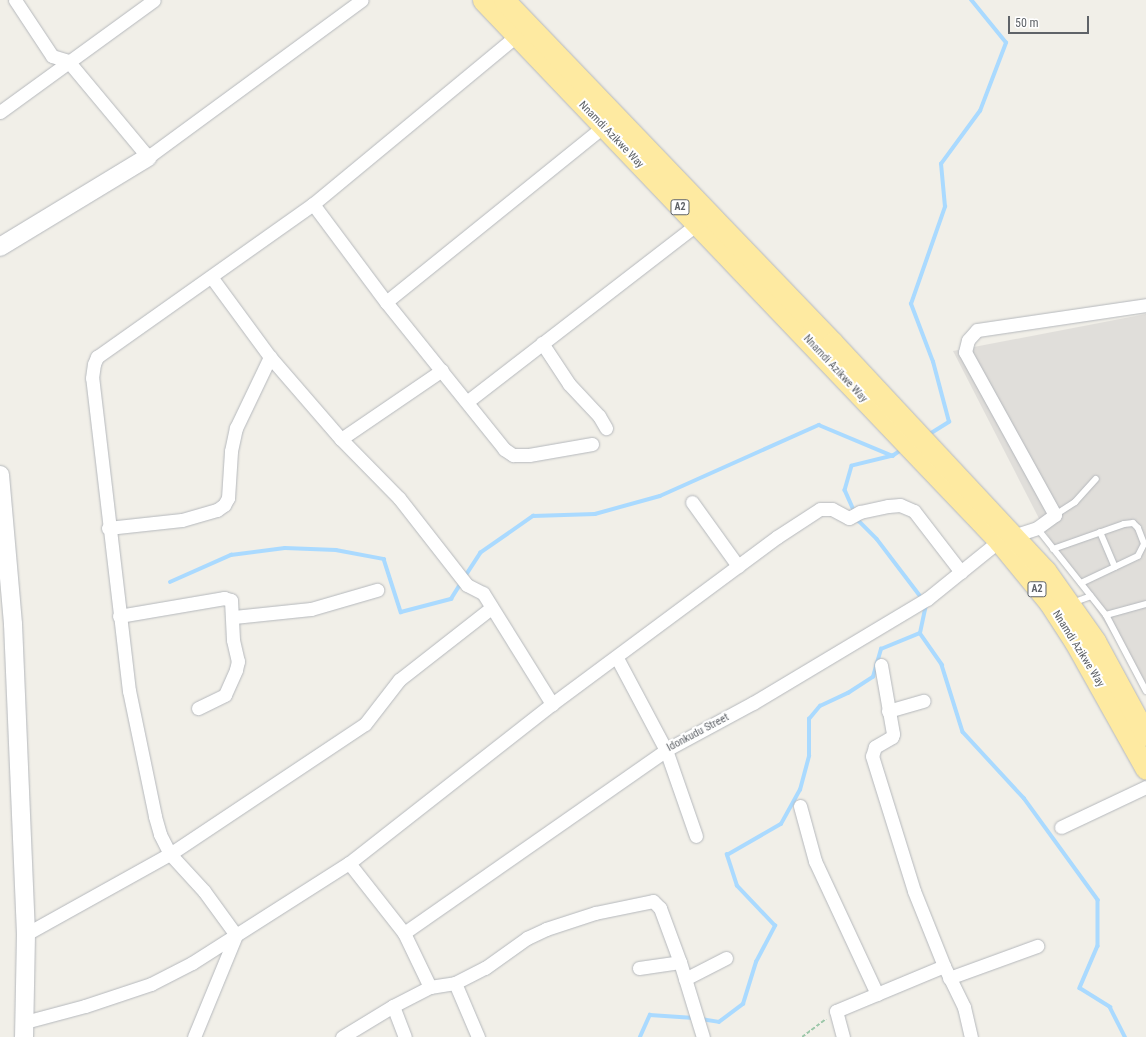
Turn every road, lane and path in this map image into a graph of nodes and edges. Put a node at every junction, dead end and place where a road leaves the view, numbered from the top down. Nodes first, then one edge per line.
1 (15, 0) edge
2 (154, 0) edge
3 (362, 0) edge
4 (483, 0) edge
5 (504, 0) edge
6 (516, 35) junction
7 (68, 61) junction
8 (0, 112) edge
9 (603, 127) junction
10 (148, 157) junction
11 (313, 204) junction
12 (697, 224) junction
13 (0, 247) edge
14 (212, 278) junction
15 (386, 302) junction
16 (1146, 305) edge
17 (542, 343) junction
18 (270, 357) junction
19 (442, 370) junction
20 (468, 401) junction
21 (606, 428) dead end
22 (341, 439) junction
23 (592, 444) dead end
24 (0, 475) edge
25 (1096, 480) dead end
26 (692, 502) dead end
27 (1055, 515) junction
28 (108, 528) junction
29 (1037, 528) junction
30 (1100, 532) junction
31 (1006, 539) junction
32 (1053, 549) junction
33 (738, 566) junction
34 (1115, 567) junction
35 (961, 572) junction
36 (1081, 583) junction
37 (377, 590) dead end
38 (1091, 596) junction
39 (5, 600) edge
40 (1069, 604) junction
41 (1146, 604) edge
42 (491, 608) junction
43 (1106, 615) junction
44 (119, 616) junction
45 (234, 617) junction
46 (617, 658) junction
47 (881, 665) dead end
48 (1146, 691) edge
49 (924, 701) dead end
50 (552, 704) junction
51 (198, 708) dead end
52 (888, 711) junction
53 (1146, 735) edge
54 (666, 750) junction
55 (1146, 769) edge
56 (1146, 787) edge
57 (800, 806) dead end
58 (1061, 827) dead end
59 (696, 836) dead end
60 (170, 854) junction
61 (349, 863) junction
62 (404, 933) junction
63 (26, 934) junction
64 (236, 935) junction
65 (1038, 946) dead end
66 (726, 958) dead end
67 (680, 962) junction
68 (639, 968) dead end
69 (947, 972) junction
70 (685, 979) junction
71 (455, 983) junction
72 (430, 987) junction
73 (877, 994) junction
74 (393, 1006) junction
75 (836, 1011) junction
76 (25, 1029) edge
77 (194, 1037) edge
78 (342, 1037) edge
79 (405, 1037) edge
80 (478, 1037) edge
81 (703, 1037) edge
82 (802, 1037) edge
83 (843, 1037) edge
84 (971, 1037) edge

1 - 7 street
2 - 7 street
3 - 10 street
4 - 6 highway, Nnamdi Azikwe Way / A2
5 - 31 highway, Nnamdi Azikwe Way / A2
6 - 9 highway, Nnamdi Azikwe Way / A2
6 - 11 street
7 - 8 street
7 - 10 street
9 - 12 highway, Nnamdi Azikwe Way / A2
9 - 15 street
10 - 13 main road
11 - 14 street
11 - 15 street
12 - 17 street
12 - 31 highway, Nnamdi Azikwe Way / A2
14 - 18 street
14 - 28 street
15 - 19 street
16 - 27 street
17 - 20 street
17 - 21 street
18 - 22 street
18 - 28 street
19 - 20 street
19 - 22 street
20 - 23 street
22 - 42 street
24 - 39 main road
25 - 27 lane
26 - 33 street
27 - 29 street
28 - 44 street
29 - 31 street
29 - 32 lane
30 - 32 lane
30 - 34 lane
30 - 34 lane
31 - 35 street, Idonkudu Street
31 - 40 highway, Nnamdi Azikwe Way / A2
31 - 55 highway, Nnamdi Azikwe Way / A2
32 - 36 lane
33 - 35 street
33 - 46 street
34 - 36 lane
35 - 54 street, Idonkudu Street
36 - 38 lane
37 - 45 street
38 - 40 lane
38 - 43 lane
39 - 63 main road
40 - 53 highway, Nnamdi Azikwe Way / A2
41 - 43 lane
42 - 50 street
42 - 60 street
43 - 48 lane
44 - 45 street
44 - 60 street
45 - 51 street
46 - 50 street
46 - 54 street
47 - 52 street
49 - 52 street
50 - 61 street
52 - 69 street
54 - 59 street
54 - 62 street, Idonkudu Street
56 - 58 street
57 - 73 street
60 - 63 street
60 - 64 street
61 - 62 street
61 - 64 street
62 - 72 street
63 - 76 main road
64 - 76 street
64 - 77 street
65 - 69 street
66 - 70 street
67 - 68 street
67 - 70 street
67 - 71 street
69 - 73 street
69 - 84 street
70 - 81 street
71 - 72 street
71 - 80 street
72 - 74 street
73 - 75 street
74 - 78 street
74 - 79 street
75 - 82 path
75 - 83 street

